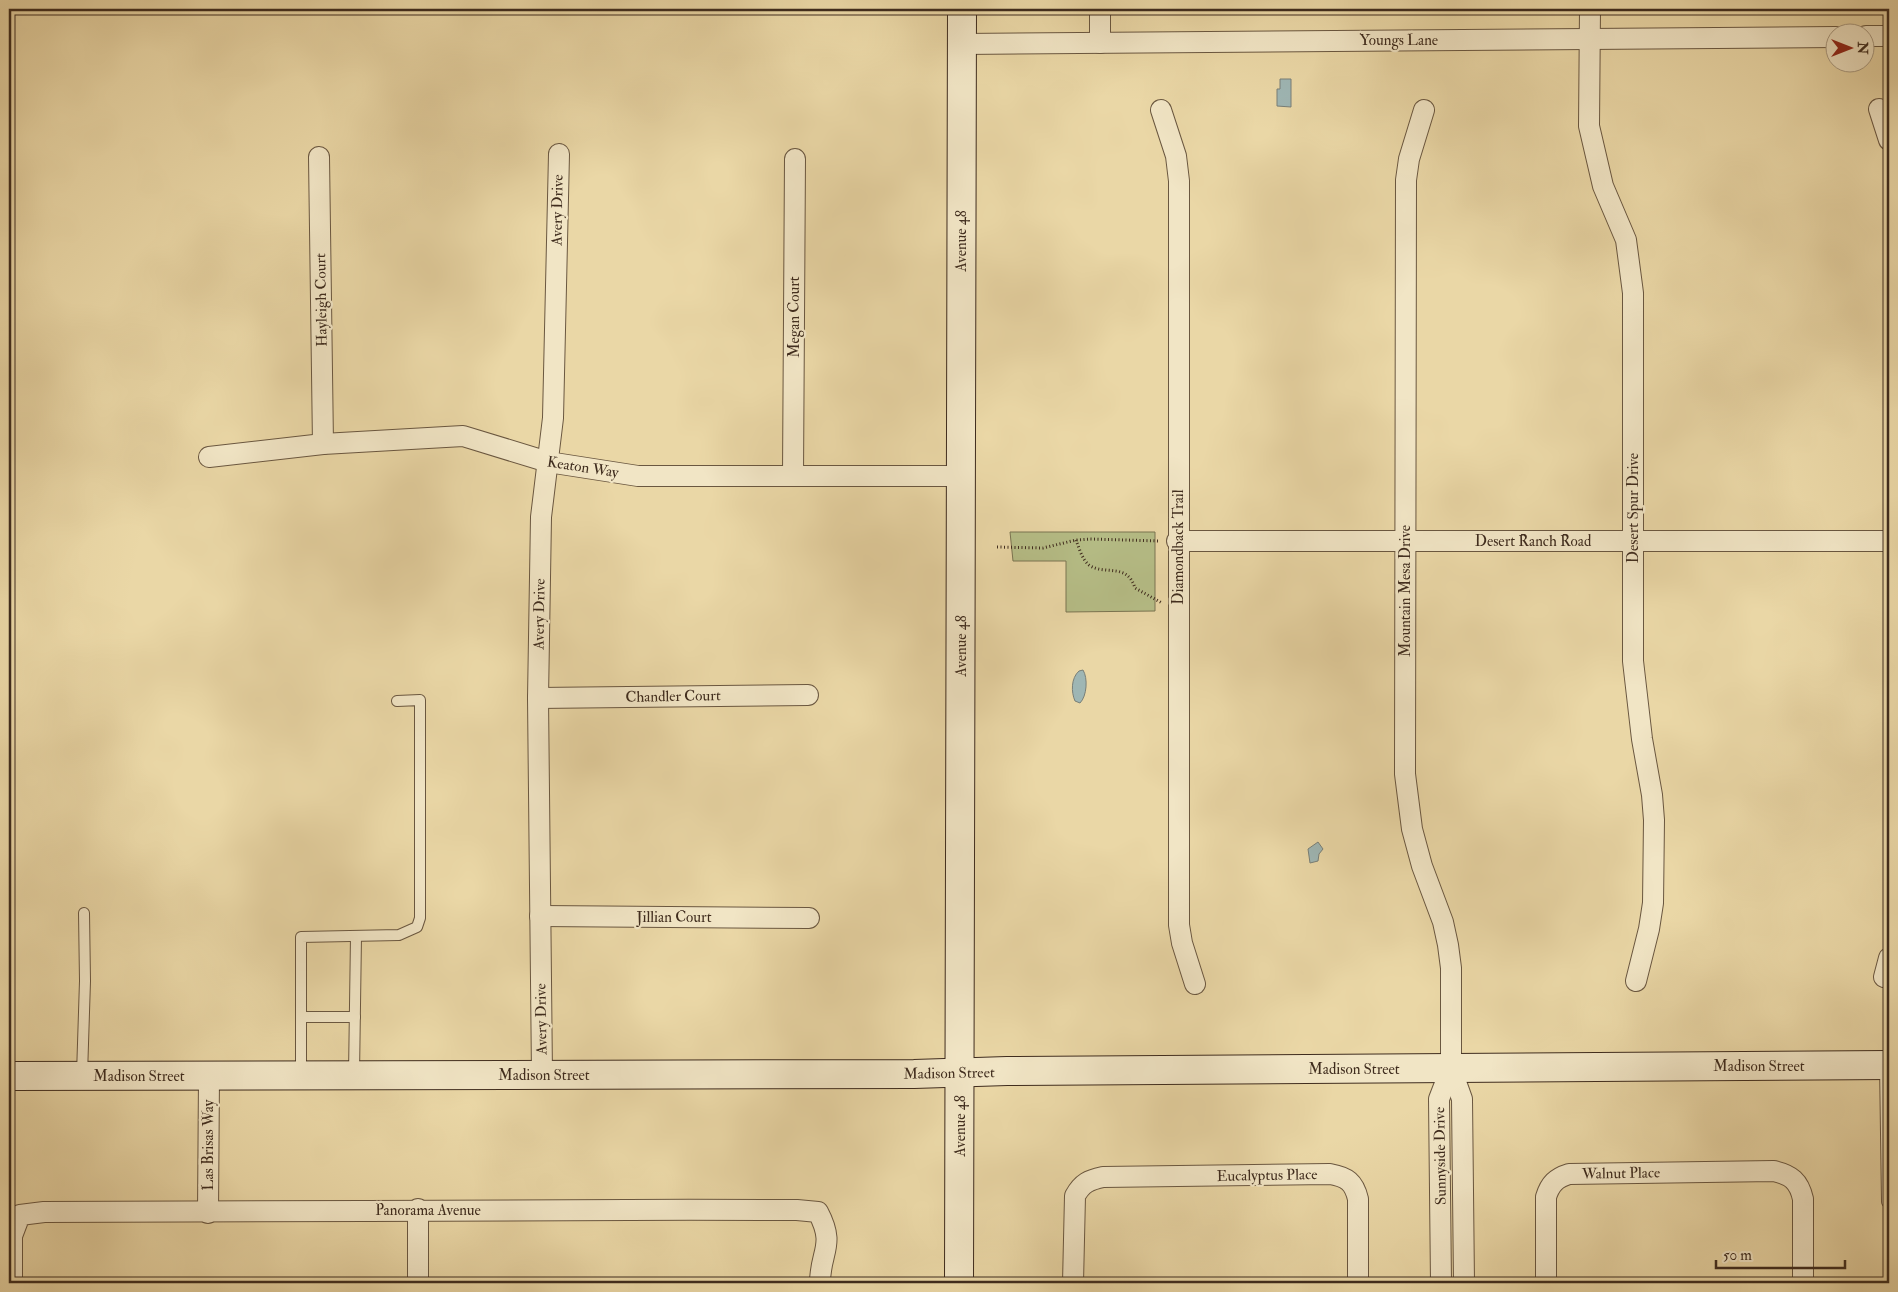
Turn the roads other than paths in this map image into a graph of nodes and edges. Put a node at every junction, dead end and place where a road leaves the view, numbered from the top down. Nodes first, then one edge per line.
1 (962, 9) edge
2 (1100, 9) edge
3 (1590, 9) edge
4 (1876, 36) edge
5 (1889, 36) edge
6 (1826, 37) edge
7 (1588, 39) junction
8 (1100, 43) junction
9 (962, 44) junction
10 (1879, 108) dead end
11 (1161, 110) dead end
12 (1424, 110) dead end
13 (1889, 140) edge
14 (559, 154) dead end
15 (319, 157) dead end
16 (795, 159) dead end
17 (323, 444) junction
18 (208, 457) dead end
19 (548, 462) junction
20 (793, 475) junction
21 (961, 476) junction
22 (1170, 541) junction
23 (1405, 541) junction
24 (1633, 541) junction
25 (1889, 541) edge
26 (808, 694) dead end
27 (538, 698) junction
28 (397, 702) dead end
29 (84, 913) dead end
30 (540, 916) junction
31 (809, 918) dead end
32 (356, 936) junction
33 (1636, 982) dead end
34 (1195, 984) dead end
35 (301, 1016) junction
36 (355, 1017) junction
37 (1887, 1065) edge
38 (1451, 1068) junction
39 (961, 1074) junction
40 (542, 1075) junction
41 (9, 1076) edge
42 (82, 1076) junction
43 (208, 1076) junction
44 (301, 1076) junction
45 (354, 1076) junction
46 (1451, 1157) junction
47 (1889, 1202) edge
48 (418, 1209) junction
49 (208, 1213) junction
50 (12, 1283) edge
51 (418, 1283) edge
52 (820, 1283) edge
53 (959, 1283) edge
54 (1073, 1283) edge
55 (1358, 1283) edge
56 (1441, 1283) edge
57 (1464, 1283) edge
58 (1546, 1283) edge
59 (1803, 1283) edge

1 - 9 main road, Avenue 48
2 - 8 street
3 - 7 street, Desert Spur Drive
4 - 5 street
6 - 7 street, Youngs Lane
7 - 8 street, Youngs Lane
7 - 24 street, Desert Spur Drive
8 - 9 street, Youngs Lane
9 - 21 main road, Avenue 48
10 - 13 street
11 - 22 street, Diamondback Trail
12 - 23 street, Mountain Mesa Drive
14 - 19 street, Avery Drive
15 - 17 street, Hayleigh Court
16 - 20 street, Megan Court
17 - 18 street, Keaton Way
17 - 19 street, Keaton Way
19 - 20 street, Keaton Way
19 - 27 street, Avery Drive
20 - 21 street, Keaton Way
21 - 39 main road, Avenue 48
22 - 23 street, Desert Ranch Road
22 - 34 street, Diamondback Trail
23 - 24 street, Desert Ranch Road
23 - 38 street, Mountain Mesa Drive
24 - 25 street, Desert Ranch Road
24 - 33 street, Desert Spur Drive
26 - 27 street, Chandler Court
27 - 30 street, Avery Drive
28 - 32 lane
29 - 42 lane
30 - 31 street, Jillian Court
30 - 40 street, Avery Drive
32 - 35 lane
32 - 36 lane
35 - 36 lane
35 - 44 lane
36 - 45 lane
37 - 38 main road, Madison Street
37 - 47 lane
38 - 39 main road, Madison Street
38 - 46 street, Sunnyside Drive
39 - 40 main road, Madison Street
39 - 53 main road, Avenue 48
40 - 45 main road, Madison Street
41 - 42 main road, Madison Street
42 - 43 main road, Madison Street
43 - 44 main road, Madison Street
43 - 49 street, Las Brisas Way
44 - 45 main road, Madison Street
46 - 56 street, Sunnyside Drive
46 - 57 street, Sunnyside Drive
48 - 49 street, Panorama Avenue
48 - 51 street
48 - 52 street, Panorama Avenue
49 - 50 street, Panorama Avenue
54 - 55 street, Eucalyptus Place
58 - 59 street, Walnut Place

